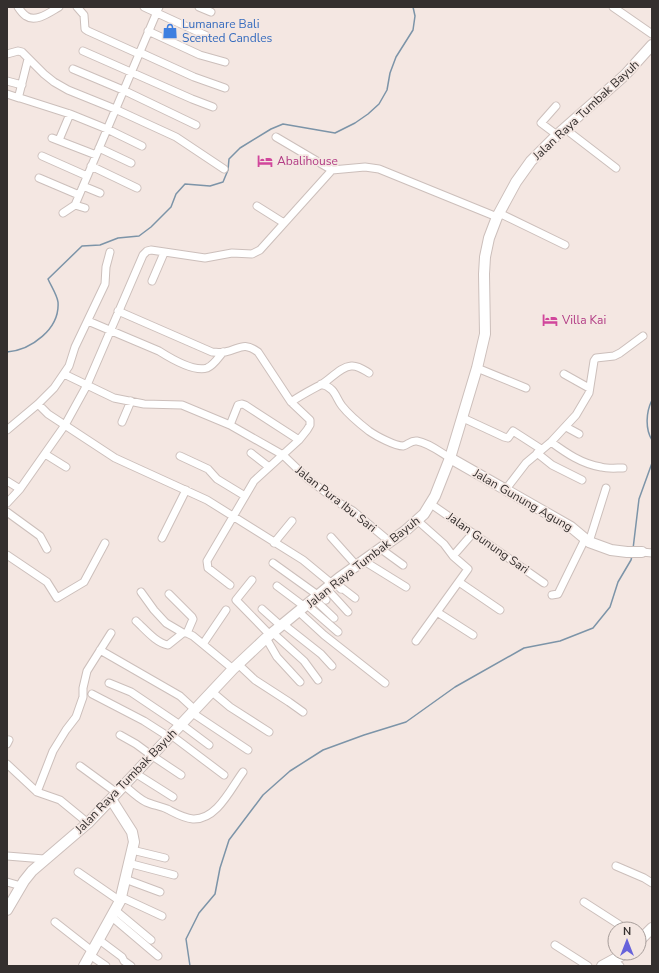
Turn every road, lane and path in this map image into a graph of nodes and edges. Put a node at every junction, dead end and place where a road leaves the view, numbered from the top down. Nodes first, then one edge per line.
1 (18, 7) edge
2 (58, 7) edge
3 (77, 7) edge
4 (144, 7) edge
5 (199, 7) edge
6 (613, 7) edge
7 (158, 10) edge
8 (211, 12) dead end
9 (148, 31) junction
10 (652, 34) edge
11 (207, 36) dead end
12 (652, 45) edge
13 (83, 51) dead end
14 (139, 53) junction
15 (7, 54) edge
16 (28, 59) junction
17 (225, 62) dead end
18 (74, 69) dead end
19 (131, 72) junction
20 (7, 82) edge
21 (22, 85) junction
22 (225, 88) dead end
23 (123, 90) junction
24 (7, 94) edge
25 (19, 98) junction
26 (213, 106) dead end
27 (556, 106) dead end
28 (115, 109) junction
29 (70, 114) junction
30 (196, 125) dead end
31 (107, 129) junction
32 (560, 132) junction
33 (276, 137) dead end
34 (142, 146) dead end
35 (97, 152) junction
36 (42, 156) dead end
37 (131, 163) dead end
38 (91, 166) junction
39 (616, 168) dead end
40 (224, 169) dead end
41 (332, 170) junction
42 (87, 176) junction
43 (39, 178) dead end
44 (82, 186) junction
45 (137, 188) dead end
46 (100, 193) dead end
47 (79, 195) junction
48 (75, 205) junction
49 (257, 206) dead end
50 (85, 208) dead end
51 (63, 213) dead end
52 (498, 215) junction
53 (284, 223) junction
54 (565, 245) dead end
55 (110, 252) dead end
56 (164, 253) junction
57 (152, 281) dead end
58 (118, 311) junction
59 (88, 321) junction
60 (111, 330) junction
61 (643, 336) dead end
62 (223, 352) junction
63 (477, 368) junction
64 (369, 373) dead end
65 (64, 374) junction
66 (564, 374) dead end
67 (321, 384) junction
68 (87, 385) junction
69 (526, 388) dead end
70 (589, 388) junction
71 (131, 401) junction
72 (291, 402) junction
73 (38, 404) junction
74 (463, 418) junction
75 (122, 422) dead end
76 (65, 425) junction
77 (230, 425) junction
78 (566, 427) junction
79 (7, 430) edge
80 (579, 434) dead end
81 (299, 440) junction
82 (551, 442) junction
83 (539, 451) junction
84 (251, 453) dead end
85 (45, 454) junction
86 (283, 455) junction
87 (180, 456) dead end
88 (450, 458) junction
89 (66, 467) dead end
90 (269, 467) junction
91 (623, 468) dead end
92 (582, 480) dead end
93 (7, 481) edge
94 (606, 488) dead end
95 (20, 489) junction
96 (506, 489) junction
97 (186, 490) junction
98 (245, 496) junction
99 (7, 503) edge
100 (431, 504) junction
101 (7, 512) edge
102 (233, 516) junction
103 (292, 521) dead end
104 (418, 521) junction
105 (473, 533) junction
106 (331, 537) dead end
107 (162, 538) dead end
108 (587, 541) junction
109 (390, 542) junction
110 (105, 543) dead end
111 (274, 543) junction
112 (47, 549) dead end
113 (381, 549) junction
114 (642, 552) joint
115 (652, 553) edge
116 (7, 555) edge
117 (453, 556) junction
118 (360, 563) junction
119 (273, 564) dead end
120 (403, 565) dead end
121 (252, 580) dead end
122 (459, 582) junction
123 (544, 583) dead end
124 (230, 585) dead end
125 (277, 586) dead end
126 (406, 587) dead end
127 (141, 592) dead end
128 (169, 594) dead end
129 (552, 595) dead end
130 (318, 597) junction
131 (355, 598) dead end
132 (262, 609) dead end
133 (226, 610) dead end
134 (500, 610) dead end
135 (348, 612) dead end
136 (438, 612) junction
137 (334, 618) dead end
138 (136, 621) dead end
139 (282, 625) junction
140 (338, 632) dead end
141 (110, 633) dead end
142 (185, 633) junction
143 (270, 635) junction
144 (473, 635) dead end
145 (416, 641) dead end
146 (203, 644) junction
147 (100, 650) junction
148 (236, 666) junction
149 (332, 666) dead end
150 (318, 680) dead end
151 (300, 682) dead end
152 (109, 683) dead end
153 (384, 683) dead end
154 (211, 691) junction
155 (92, 694) dead end
156 (193, 711) junction
157 (303, 712) dead end
158 (180, 724) junction
159 (270, 732) dead end
160 (120, 735) dead end
161 (170, 736) junction
162 (209, 745) dead end
163 (248, 750) dead end
164 (151, 756) junction
165 (7, 764) edge
166 (80, 766) dead end
167 (243, 772) dead end
168 (135, 773) junction
169 (181, 775) dead end
170 (224, 775) dead end
171 (37, 792) junction
172 (117, 792) junction
173 (173, 797) dead end
174 (88, 823) junction
175 (132, 850) junction
176 (7, 856) edge
177 (165, 858) dead end
178 (44, 859) junction
179 (128, 863) junction
180 (616, 866) dead end
181 (78, 872) dead end
182 (174, 876) dead end
183 (125, 879) junction
184 (7, 882) edge
185 (652, 883) edge
186 (21, 886) junction
187 (160, 892) dead end
188 (584, 902) dead end
189 (117, 906) junction
190 (7, 910) edge
191 (162, 916) dead end
192 (614, 921) edge
193 (55, 922) dead end
194 (98, 939) junction
195 (151, 940) dead end
196 (555, 945) dead end
197 (91, 953) junction
198 (158, 956) dead end
199 (617, 963) edge
200 (84, 966) edge
201 (106, 966) edge
202 (131, 966) edge
203 (588, 966) edge
204 (602, 966) edge

1 - 2 street
3 - 14 street
4 - 7 street
5 - 8 street
6 - 10 street
7 - 9 street
7 - 11 street
9 - 14 street
9 - 17 street
12 - 32 street, Jalan Raya Tumbak Bayuh
13 - 19 street
14 - 19 street
14 - 22 street
15 - 16 street
16 - 21 street
16 - 28 street
18 - 23 street
19 - 23 street
19 - 26 street
20 - 21 street
21 - 25 street
23 - 28 street
23 - 30 street
24 - 25 street
25 - 29 street
27 - 32 street
28 - 31 street
28 - 40 street
29 - 31 street
29 - 35 street
31 - 34 street
31 - 35 street
32 - 39 street
32 - 52 street, Jalan Raya Tumbak Bayuh
33 - 41 street
35 - 37 street
35 - 38 street
36 - 42 street
38 - 42 street
38 - 45 street
41 - 52 street
41 - 53 street
42 - 44 street
43 - 47 street
44 - 46 street
44 - 47 street
47 - 48 street
48 - 50 street
48 - 51 street
49 - 53 street
52 - 54 street
52 - 63 street, Jalan Raya Tumbak Bayuh
53 - 56 street
55 - 59 street
56 - 57 street
56 - 58 street
58 - 60 street
58 - 62 street
59 - 60 street
59 - 65 street
60 - 62 street
60 - 68 street
61 - 70 street
62 - 72 street
63 - 69 street
63 - 74 street, Jalan Raya Tumbak Bayuh
64 - 67 street
65 - 68 street, Jalan Pura Ibu Sari
65 - 73 street
66 - 70 street
67 - 72 street
67 - 88 street
68 - 71 street, Jalan Pura Ibu Sari
68 - 76 street
70 - 78 street
71 - 75 street
71 - 77 street, Jalan Pura Ibu Sari
72 - 81 street
73 - 76 street
73 - 79 street
74 - 83 street
74 - 88 street, Jalan Raya Tumbak Bayuh
76 - 85 street
76 - 97 street
77 - 81 street
77 - 86 street, Jalan Pura Ibu Sari
78 - 80 street
78 - 82 street
81 - 86 street
82 - 83 street
82 - 91 street
83 - 92 street
83 - 96 street
84 - 90 street
85 - 89 street
85 - 95 street
86 - 90 street
86 - 109 street, Jalan Pura Ibu Sari
87 - 98 street
88 - 96 street, Jalan Gunung Agung
88 - 100 street, Jalan Raya Tumbak Bayuh
90 - 98 street
93 - 95 street
94 - 108 street
95 - 99 street
96 - 108 street, Jalan Gunung Agung
97 - 102 street
97 - 107 street
98 - 102 street
100 - 104 street, Jalan Raya Tumbak Bayuh
100 - 105 street, Jalan Gunung Sari
101 - 112 street
102 - 111 street
102 - 124 street
103 - 111 street
104 - 109 street, Jalan Raya Tumbak Bayuh
104 - 117 street
105 - 117 street
105 - 123 street, Jalan Gunung Sari
106 - 118 street
108 - 114 street, Jalan Gunung Agung
108 - 129 street
109 - 113 street, Jalan Raya Tumbak Bayuh
110 - 116 street
111 - 130 street
113 - 118 street, Jalan Raya Tumbak Bayuh
113 - 120 street
114 - 115 street
117 - 122 street
118 - 126 street
118 - 130 street, Jalan Raya Tumbak Bayuh
119 - 130 street
121 - 143 street
122 - 134 street
122 - 136 street
125 - 130 street
127 - 142 street
128 - 142 street
130 - 131 street
130 - 135 street
130 - 137 street
130 - 139 street, Jalan Raya Tumbak Bayuh
130 - 140 street
130 - 153 street
132 - 139 street
133 - 146 street
136 - 144 street
136 - 145 street
138 - 142 street
139 - 143 street, Jalan Raya Tumbak Bayuh
139 - 149 street
141 - 147 street
142 - 146 street
143 - 148 street, Jalan Raya Tumbak Bayuh
143 - 150 street
143 - 151 street
146 - 148 street
147 - 156 street
147 - 171 street
148 - 154 street, Jalan Raya Tumbak Bayuh
148 - 157 street
152 - 158 street
154 - 156 street, Jalan Raya Tumbak Bayuh
154 - 159 street
155 - 161 street
156 - 158 street, Jalan Raya Tumbak Bayuh
156 - 163 street
158 - 161 street, Jalan Raya Tumbak Bayuh
158 - 162 street
160 - 164 street
161 - 164 street, Jalan Raya Tumbak Bayuh
161 - 170 street
164 - 168 street, Jalan Raya Tumbak Bayuh
164 - 169 street
165 - 171 street
166 - 172 street
167 - 172 street
168 - 172 street, Jalan Raya Tumbak Bayuh
168 - 173 street
171 - 174 street
172 - 174 street, Jalan Raya Tumbak Bayuh
172 - 175 street
174 - 178 street, Jalan Raya Tumbak Bayuh
175 - 177 street
175 - 179 street
176 - 178 street
178 - 186 street, Jalan Raya Tumbak Bayuh
179 - 182 street
179 - 183 street
180 - 185 street
181 - 189 street
183 - 187 street
183 - 189 street
184 - 186 street
186 - 190 street, Jalan Raya Tumbak Bayuh
188 - 192 street
189 - 191 street
189 - 194 street
189 - 195 street
189 - 198 street
193 - 197 street
194 - 197 street
194 - 202 street
196 - 203 street
197 - 200 street
197 - 201 street
199 - 204 street

